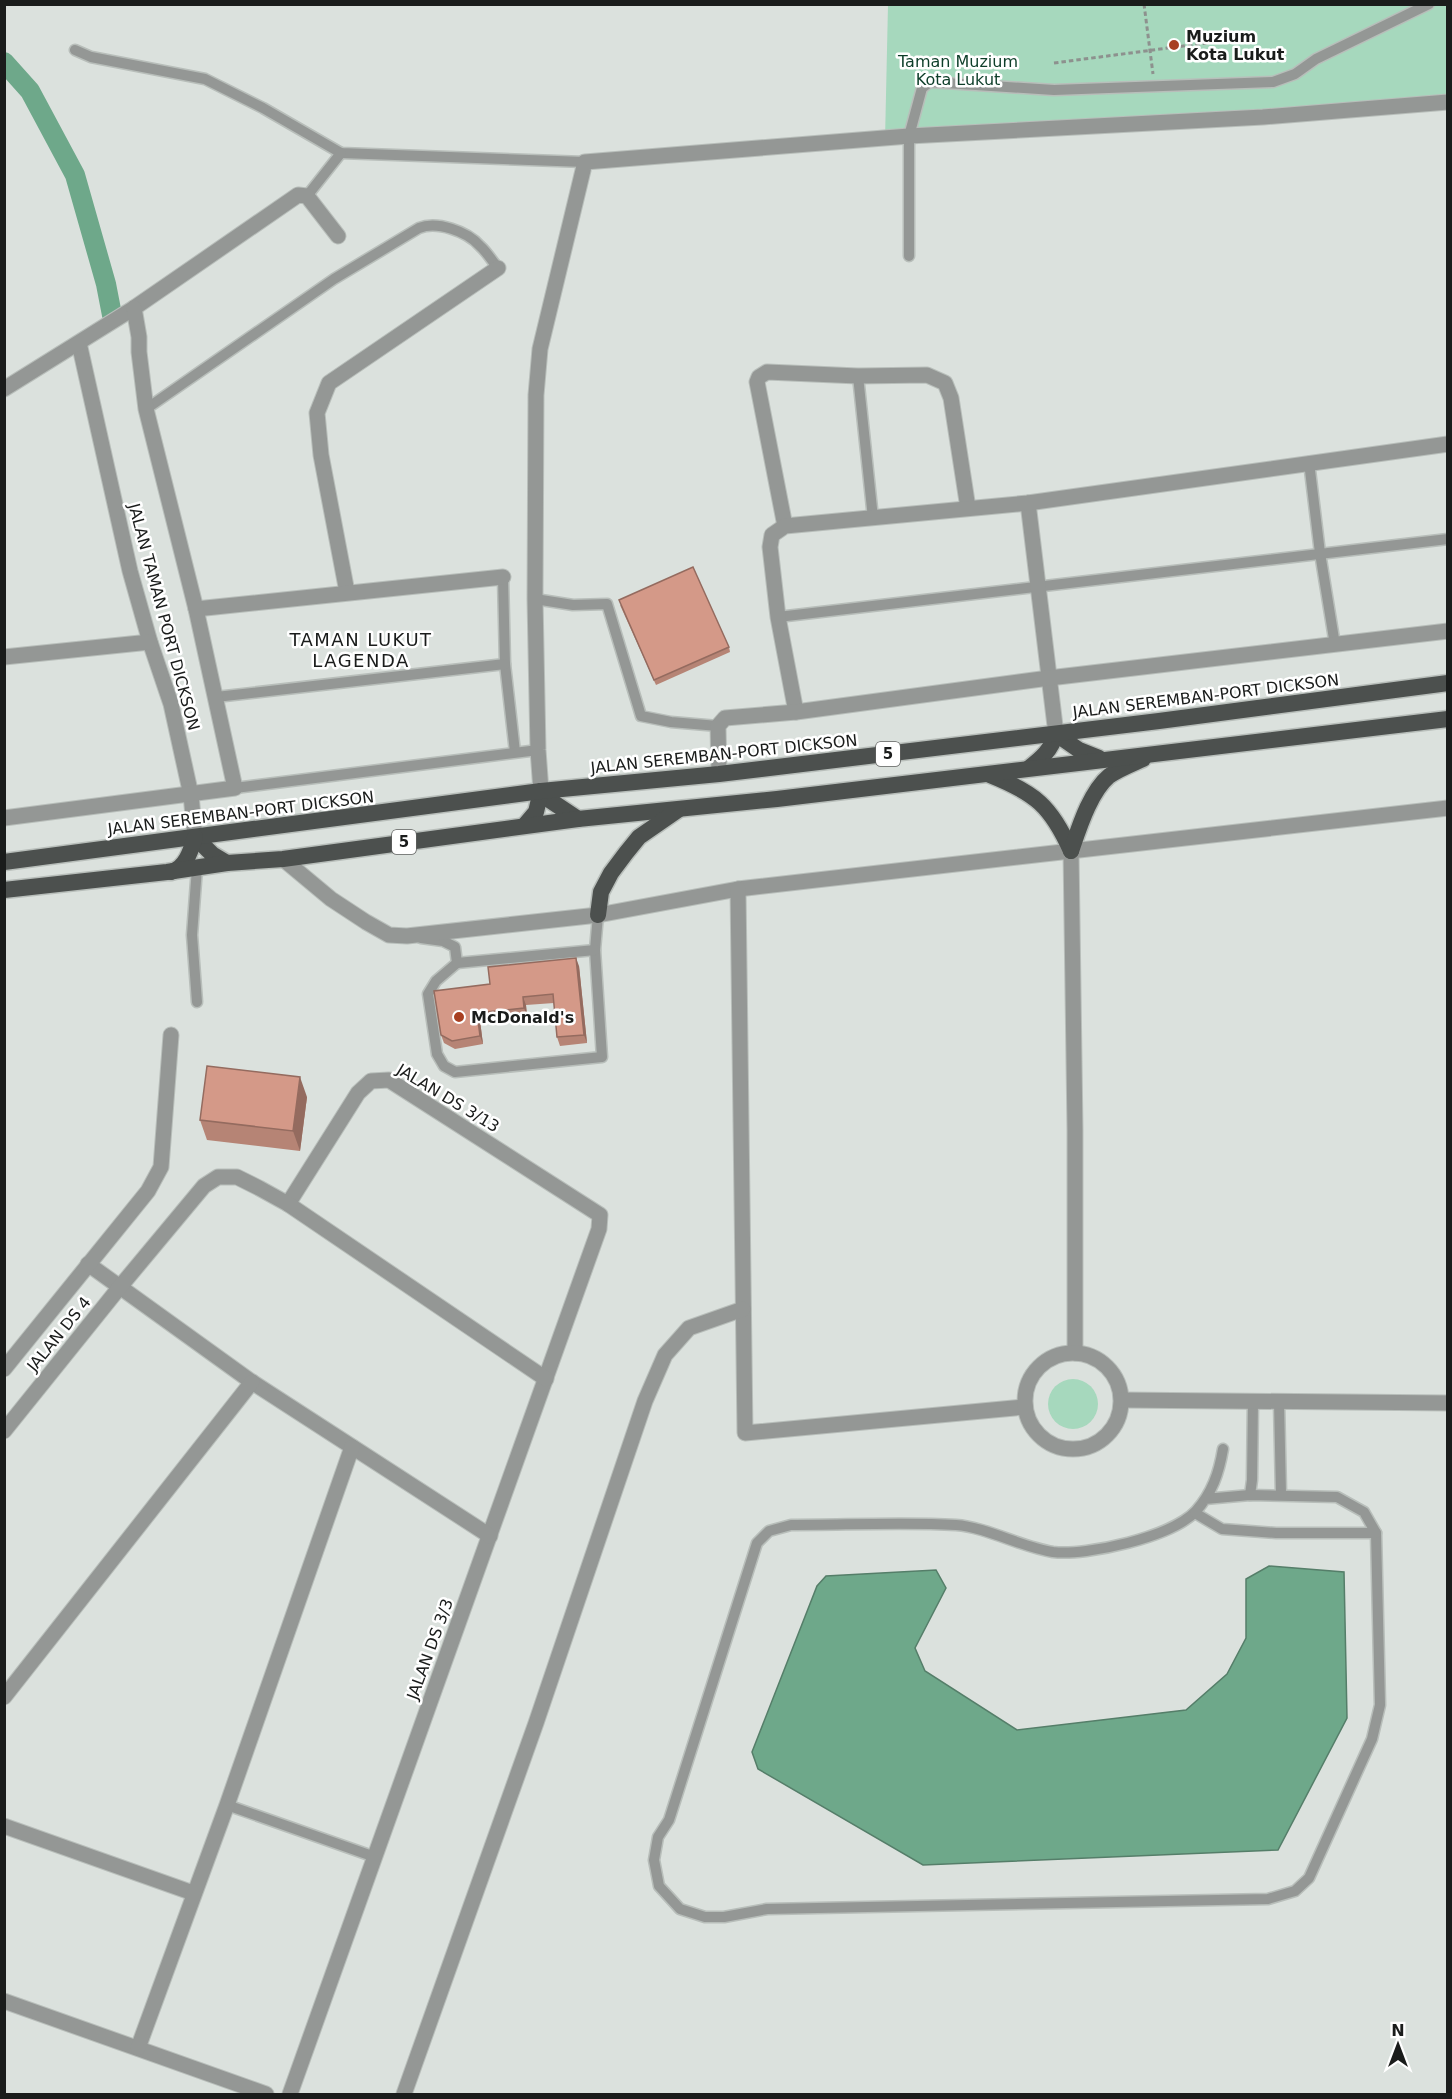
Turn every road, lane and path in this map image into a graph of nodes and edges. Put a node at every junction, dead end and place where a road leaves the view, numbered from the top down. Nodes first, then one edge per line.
1 (1144, 4) edge
2 (1429, 4) edge
3 (1214, 42) dead end
4 (75, 50) dead end
5 (1150, 51) junction
6 (1054, 63) dead end
7 (1154, 85) junction
8 (1448, 102) edge
9 (909, 136) junction
10 (341, 153) junction
11 (585, 162) junction
12 (306, 196) junction
13 (338, 236) dead end
14 (909, 256) dead end
15 (498, 268) joint
16 (134, 308) junction
17 (83, 340) junction
18 (858, 376) junction
19 (4, 389) edge
20 (146, 409) junction
21 (1448, 444) edge
22 (1310, 462) junction
23 (1028, 503) junction
24 (968, 508) junction
25 (873, 518) junction
26 (785, 526) junction
27 (1448, 538) edge
28 (1320, 554) junction
29 (503, 577) joint
30 (1038, 586) junction
31 (347, 592) junction
32 (535, 599) junction
33 (196, 609) junction
34 (778, 617) junction
35 (1448, 631) edge
36 (150, 642) junction
37 (1335, 645) junction
38 (4, 657) edge
39 (505, 664) junction
40 (1049, 678) junction
41 (1448, 683) edge
42 (216, 697) junction
43 (796, 712) junction
44 (1448, 719) edge
45 (718, 726) junction
46 (1056, 734) junction
47 (538, 750) junction
48 (516, 752) junction
49 (1152, 754) junction
50 (1103, 760) junction
51 (1029, 768) junction
52 (719, 774) junction
53 (987, 774) junction
54 (235, 788) junction
55 (541, 791) junction
56 (191, 795) junction
57 (681, 807) junction
58 (1448, 808) edge
59 (4, 819) edge
60 (578, 819) junction
61 (525, 825) junction
62 (195, 837) junction
63 (1071, 851) junction
64 (283, 859) junction
65 (4, 862) edge
66 (227, 863) junction
67 (197, 868) junction
68 (168, 873) junction
69 (738, 889) junction
70 (4, 890) edge
71 (597, 915) junction
72 (407, 936) junction
73 (595, 950) junction
74 (457, 963) junction
75 (197, 1002) dead end
76 (171, 1035) dead end
77 (288, 1204) junction
78 (600, 1215) joint
79 (88, 1264) junction
80 (119, 1288) junction
81 (743, 1309) junction
82 (1075, 1353) junction
83 (4, 1370) edge
84 (546, 1379) junction
85 (252, 1382) junction
86 (1122, 1400) junction
87 (1253, 1401) junction
88 (1279, 1402) junction
89 (1448, 1403) edge
90 (1024, 1407) junction
91 (4, 1431) edge
92 (352, 1447) junction
93 (1223, 1449) dead end
94 (1281, 1494) junction
95 (1250, 1495) junction
96 (1205, 1498) junction
97 (1195, 1513) junction
98 (1376, 1533) junction
99 (490, 1536) junction
100 (4, 1697) edge
101 (227, 1805) junction
102 (4, 1826) edge
103 (375, 1857) junction
104 (194, 1893) junction
105 (4, 2001) edge
106 (138, 2048) junction
107 (266, 2094) edge
108 (290, 2094) edge
109 (404, 2094) edge

1 - 5 path
2 - 7 lane
3 - 5 path
4 - 10 lane
5 - 6 path
5 - 7 path
7 - 9 lane
8 - 9 street
9 - 11 street
9 - 14 lane
10 - 11 lane
10 - 12 lane
11 - 32 street
12 - 13 street
12 - 16 street
15 - 20 lane
15 - 31 street
16 - 17 street
16 - 20 street
17 - 19 street
17 - 36 street, JALAN TAMAN PORT DICKSON
18 - 24 street
18 - 25 lane
18 - 26 street
20 - 33 street
21 - 22 street
22 - 23 street
22 - 28 lane
23 - 24 street
23 - 30 street
24 - 25 street
25 - 26 street
26 - 34 street
27 - 28 lane
28 - 30 lane
28 - 37 lane
29 - 31 street
29 - 39 lane
30 - 34 lane
30 - 40 street
31 - 33 street
32 - 45 lane
32 - 47 street
33 - 42 street
34 - 43 street
35 - 37 street
36 - 38 street
36 - 56 street, JALAN TAMAN PORT DICKSON
37 - 40 street
39 - 42 lane
39 - 48 lane
40 - 43 street
40 - 46 street
41 - 46 highway, JALAN SEREMBAN-PORT DICKSON / 5
42 - 54 street
43 - 45 street
44 - 49 highway, 5
45 - 52 street
46 - 50 highway
46 - 51 highway
46 - 52 highway, JALAN SEREMBAN-PORT DICKSON / 5
47 - 48 lane
47 - 55 street
48 - 54 lane
49 - 50 highway, 5
49 - 63 highway
50 - 51 highway, 5
51 - 53 highway, 5
52 - 55 highway, JALAN SEREMBAN-PORT DICKSON / 5
53 - 57 highway, 5
53 - 63 highway
54 - 56 street
55 - 60 highway
55 - 61 highway
55 - 62 highway, JALAN SEREMBAN-PORT DICKSON / 5
56 - 59 street
56 - 62 street, JALAN TAMAN PORT DICKSON
57 - 60 highway, 5
57 - 71 highway
58 - 63 street
60 - 61 highway, 5
61 - 64 highway, 5
62 - 65 highway, JALAN SEREMBAN-PORT DICKSON / 5
62 - 66 highway
62 - 68 highway
63 - 69 street
63 - 82 street
64 - 66 highway, 5
64 - 72 street
66 - 67 highway, 5
67 - 68 highway, 5
67 - 75 lane
68 - 70 highway, 5
69 - 71 street
69 - 81 street
71 - 72 street
71 - 73 lane
72 - 74 lane
73 - 74 lane
73 - 74 lane
76 - 79 street, JALAN DS 4
77 - 78 street, JALAN DS 3/13
77 - 80 street, JALAN DS 4
77 - 84 street, JALAN DS 4
78 - 84 street, JALAN DS 3/3
79 - 80 street
79 - 83 street, JALAN DS 4
80 - 85 street
80 - 91 street, JALAN DS 4
81 - 90 street
81 - 109 street
82 - 86 street
82 - 90 street
84 - 99 street, JALAN DS 3/3
85 - 92 street
85 - 100 street
86 - 87 street
86 - 90 street
87 - 88 street
87 - 95 lane
88 - 89 street
88 - 94 lane
92 - 99 street
92 - 101 street
93 - 96 lane
94 - 95 lane
94 - 98 lane
95 - 96 lane
96 - 97 lane
97 - 98 lane
97 - 98 lane
99 - 103 street, JALAN DS 3/3
101 - 103 lane
101 - 104 street
102 - 104 street
103 - 108 street, JALAN DS 3/3
104 - 106 street
105 - 106 street
106 - 107 street

